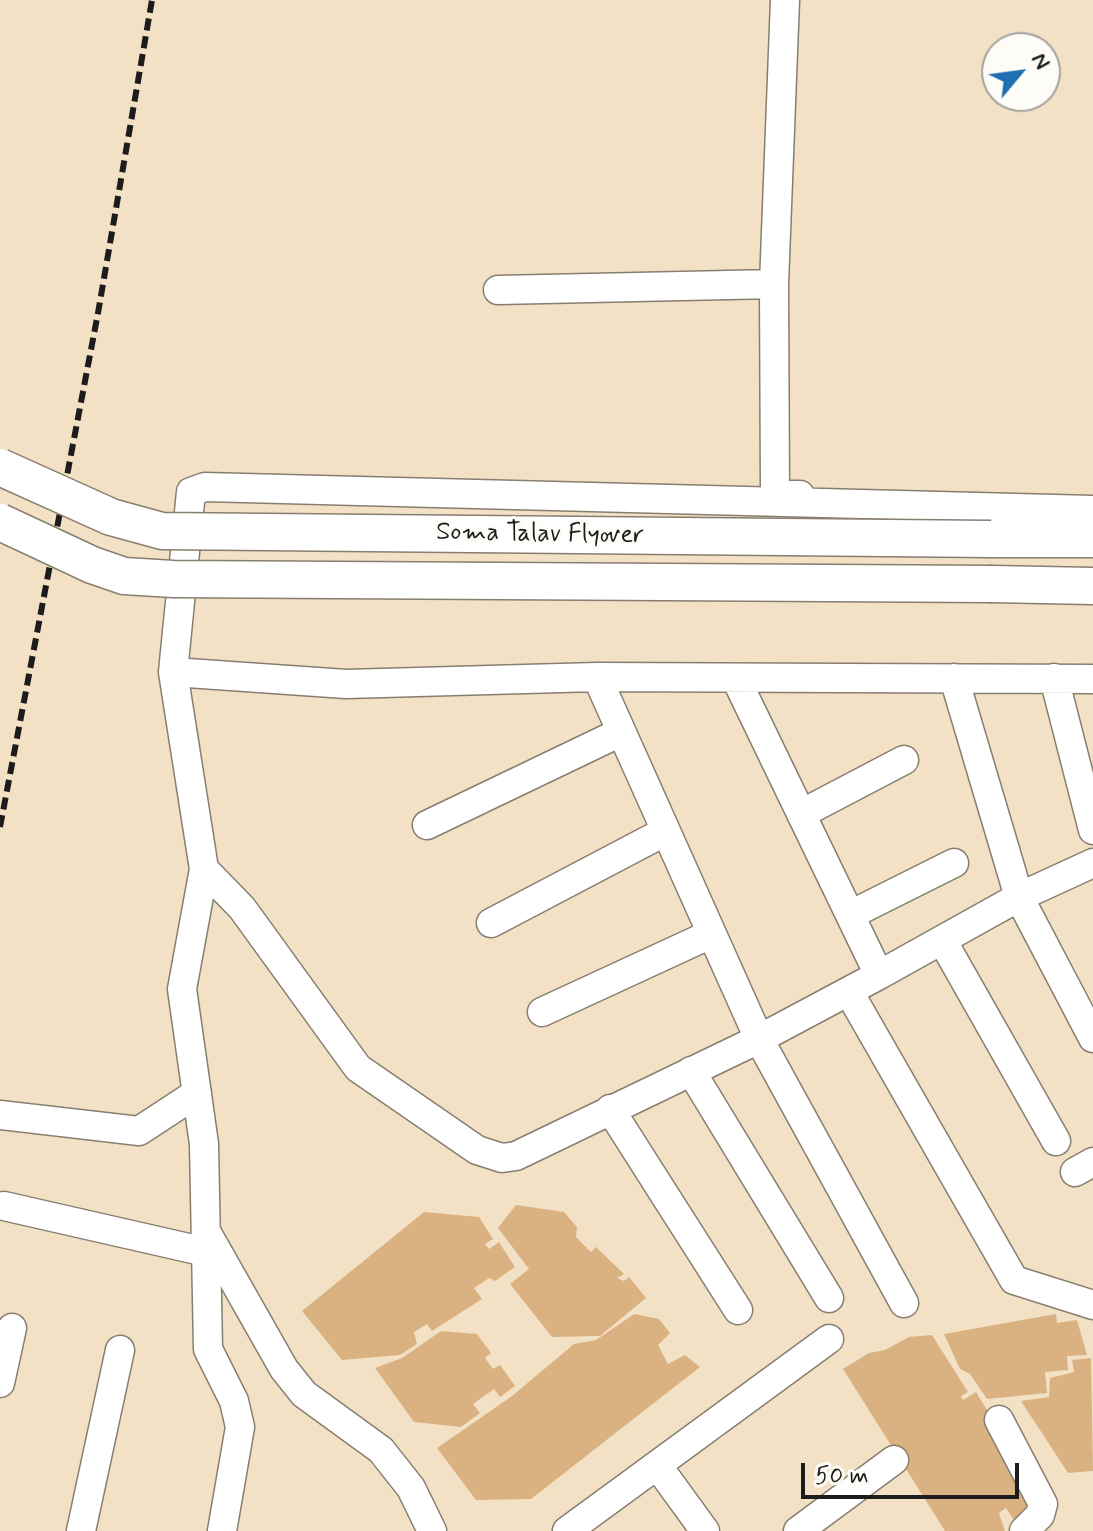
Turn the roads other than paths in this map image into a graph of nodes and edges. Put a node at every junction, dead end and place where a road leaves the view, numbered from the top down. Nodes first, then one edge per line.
1 (785, 0) edge
2 (774, 284) junction
3 (498, 290) dead end
4 (0, 467) edge
5 (1093, 498) edge
6 (1093, 510) edge
7 (0, 522) edge
8 (1093, 539) edge
9 (1093, 586) edge
10 (173, 672) junction
11 (597, 677) junction
12 (954, 678) junction
13 (1054, 678) junction
14 (736, 679) junction
15 (1093, 679) edge
16 (621, 732) junction
17 (904, 760) dead end
18 (801, 814) junction
19 (427, 825) dead end
20 (1093, 830) edge
21 (666, 831) junction
22 (954, 863) dead end
23 (1093, 863) edge
24 (204, 869) junction
25 (1019, 897) junction
26 (850, 915) junction
27 (491, 923) dead end
28 (711, 934) junction
29 (942, 940) junction
30 (879, 975) junction
31 (849, 992) junction
32 (542, 1012) dead end
33 (1093, 1038) edge
34 (759, 1039) junction
35 (691, 1071) junction
36 (197, 1093) junction
37 (610, 1109) junction
38 (0, 1115) edge
39 (1056, 1141) dead end
40 (4, 1206) dead end
41 (206, 1242) junction
42 (829, 1298) dead end
43 (904, 1303) dead end
44 (1093, 1305) edge
45 (738, 1310) dead end
46 (12, 1328) dead end
47 (829, 1339) dead end
48 (120, 1350) dead end
49 (0, 1383) edge
50 (999, 1420) dead end
51 (894, 1460) dead end
52 (657, 1465) junction
53 (81, 1531) edge
54 (222, 1531) edge
55 (432, 1531) edge
56 (567, 1531) edge
57 (705, 1531) edge
58 (798, 1531) edge
59 (1024, 1531) edge

1 - 2 street
2 - 3 street
2 - 5 street
4 - 8 main road, Soma Talav Flyover, bridge
6 - 10 street
7 - 9 main road, Soma Talav Flyover, bridge
10 - 11 street
10 - 24 street
11 - 14 street
11 - 16 street
12 - 13 street
12 - 14 street
12 - 25 street
13 - 15 street
13 - 20 street
14 - 18 street
16 - 19 street
16 - 21 street
17 - 18 street
18 - 26 street
21 - 27 street
21 - 28 street
22 - 26 street
23 - 25 street
24 - 36 street
24 - 37 street
25 - 29 street
25 - 33 street
26 - 30 street
28 - 32 street
28 - 34 street
29 - 30 street
29 - 39 street
30 - 31 street
31 - 34 street
31 - 44 street
34 - 35 street
34 - 43 street
35 - 37 street
35 - 42 street
36 - 38 street
36 - 41 street
37 - 45 street
40 - 41 street
41 - 54 street
41 - 55 street
46 - 49 street
47 - 52 street
48 - 53 street
50 - 59 street
51 - 58 street
52 - 56 street
52 - 57 street

